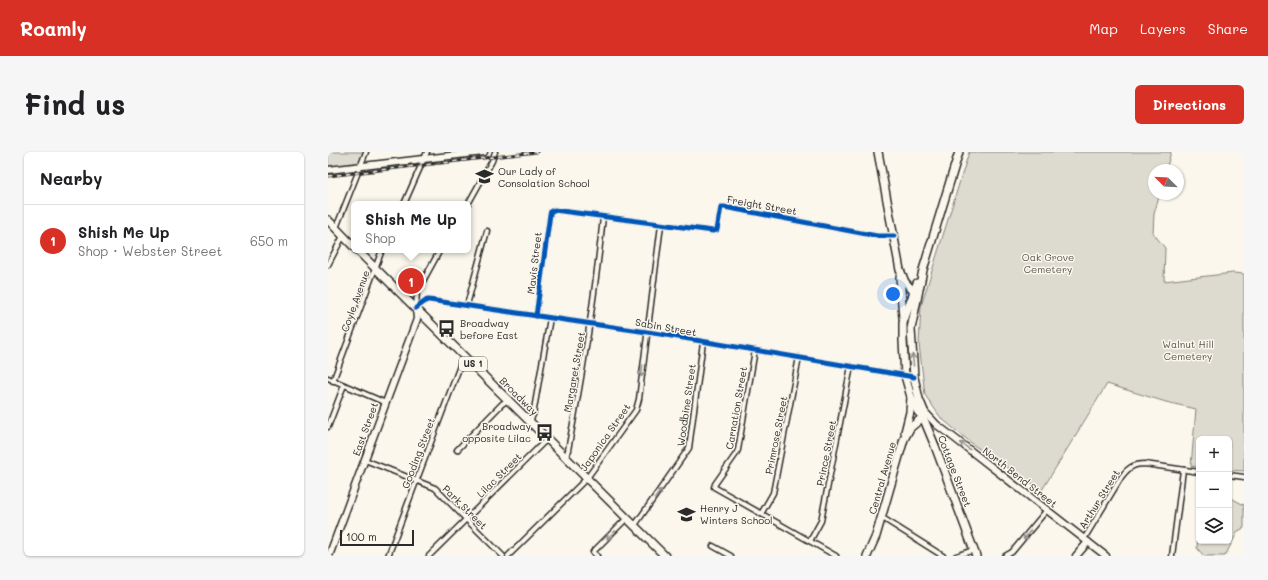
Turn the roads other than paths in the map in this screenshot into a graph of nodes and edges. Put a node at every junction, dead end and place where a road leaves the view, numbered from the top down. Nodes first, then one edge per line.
1 (366, 152) edge
2 (427, 152) edge
3 (484, 152) edge
4 (495, 152) edge
5 (878, 152) edge
6 (959, 152) edge
7 (423, 160) junction
8 (360, 167) junction
9 (328, 170) edge
10 (405, 201) edge
11 (470, 201) edge
12 (551, 212) joint
13 (603, 217) junction
14 (328, 220) edge
15 (661, 225) junction
16 (336, 228) junction
17 (487, 231) dead end
18 (343, 236) junction
19 (894, 236) junction
20 (351, 244) edge
21 (361, 253) edge
22 (381, 253) edge
23 (438, 253) edge
24 (328, 265) edge
25 (376, 268) junction
26 (900, 270) junction
27 (915, 293) junction
28 (467, 305) junction
29 (416, 308) junction
30 (536, 316) junction
31 (550, 318) junction
32 (903, 323) junction
33 (591, 324) junction
34 (647, 332) junction
35 (702, 342) junction
36 (754, 350) junction
37 (465, 356) junction
38 (799, 357) junction
39 (851, 366) junction
40 (905, 376) junction
41 (914, 377) junction
42 (328, 378) edge
43 (333, 380) junction
44 (344, 385) junction
45 (911, 397) junction
46 (508, 399) junction
47 (386, 403) junction
48 (923, 414) junction
49 (530, 421) junction
50 (328, 427) edge
51 (904, 438) junction
52 (547, 439) junction
53 (457, 450) dead end
54 (566, 456) junction
55 (364, 460) junction
56 (1183, 470) junction
57 (1196, 472) edge
58 (1232, 475) edge
59 (1244, 477) edge
60 (587, 478) junction
61 (417, 480) junction
62 (1046, 511) junction
63 (761, 514) junction
64 (881, 517) junction
65 (628, 518) junction
66 (466, 519) junction
67 (634, 525) junction
68 (810, 541) junction
69 (1086, 541) junction
70 (713, 546) dead end
71 (975, 553) edge
72 (329, 556) edge
73 (388, 556) edge
74 (429, 556) edge
75 (503, 556) edge
76 (508, 556) edge
77 (597, 556) edge
78 (665, 556) edge
79 (731, 556) edge
80 (836, 556) edge
81 (867, 556) edge
82 (943, 556) edge
83 (956, 556) edge
84 (1005, 556) edge
85 (1076, 556) edge
86 (1106, 556) edge
87 (1172, 556) edge

1 - 8 street
2 - 7 street
3 - 7 main road
4 - 11 street
5 - 19 main road
6 - 27 main road
7 - 8 main road
7 - 10 street
8 - 9 main road
8 - 16 street
12 - 13 street, Freight Street
12 - 30 street, Mavis Street
13 - 15 street, Freight Street
13 - 33 street, Margaret Street
14 - 16 main road
15 - 19 street, Freight Street
15 - 34 street, Japonica Street
16 - 18 main road
17 - 28 street
18 - 20 main road
18 - 24 street
19 - 26 main road
21 - 25 main road, Broadway / US 1
22 - 25 street, Coyle Avenue
23 - 29 street
25 - 29 main road, Broadway / US 1
25 - 43 street, Coyle Avenue
26 - 27 main road
26 - 32 main road
27 - 32 main road
41 -> 27 main road
28 - 29 street, Sabin Street
28 - 30 street, Sabin Street
29 - 37 main road, Broadway / US 1
29 - 47 main road, East Street
30 - 31 street, Sabin Street
31 - 33 street, Sabin Street
31 - 49 street
32 - 40 main road
33 - 34 street, Sabin Street
33 - 54 street, Margaret Street
34 - 35 street, Sabin Street
34 -> 60 street, Japonica Street
35 - 36 street, Sabin Street
67 -> 35 street, Woodbine Street
36 - 38 street, Sabin Street
36 - 63 street, Carnation Street
37 - 46 main road, Broadway / US 1
37 - 61 street, Gooding Street
38 - 39 street, Sabin Street
38 - 63 street, Primrose Street
39 - 40 street, Sabin Street
39 - 68 street, Prince Street
40 - 41 street, Sabin Street
40 - 45 main road
41 - 48 main road
42 - 43 street
43 - 44 street
44 - 47 street
44 - 50 street
45 - 48 main road, Cottage Street
45 - 51 main road
46 - 49 main road, Broadway / US 1
46 - 53 street
47 - 55 main road, East Street
48 - 51 main road, Central Avenue
62 -> 48 main road, North Bend Street
48 - 71 main road, Cottage Street
49 - 52 main road, Broadway / US 1
51 - 64 main road, Central Avenue
52 - 54 main road, Broadway / US 1
52 - 66 street, Lilac Street
54 - 60 main road, Broadway / US 1
55 - 61 street, Park Street
55 - 72 main road, East Street
56 - 57 street, Arthur Street
56 - 69 street, Arthur Street
56 - 87 street
58 - 59 street
60 - 65 main road, Broadway / US 1
60 - 76 street, Japonica Street
61 - 66 street, Park Street
61 - 73 street, Gooding Street
62 - 69 main road, North Bend Street
62 -> 84 street
63 - 68 street
64 - 81 main road, Central Avenue
64 - 82 street
65 - 67 main road, Broadway / US 1
65 -> 77 street
66 - 74 street, Lilac Street
66 - 75 street, Park Street
67 - 78 main road, Broadway / US 1
68 - 80 street
69 - 85 main road
69 - 86 main road, North Bend Street
70 - 79 street
71 - 83 street

